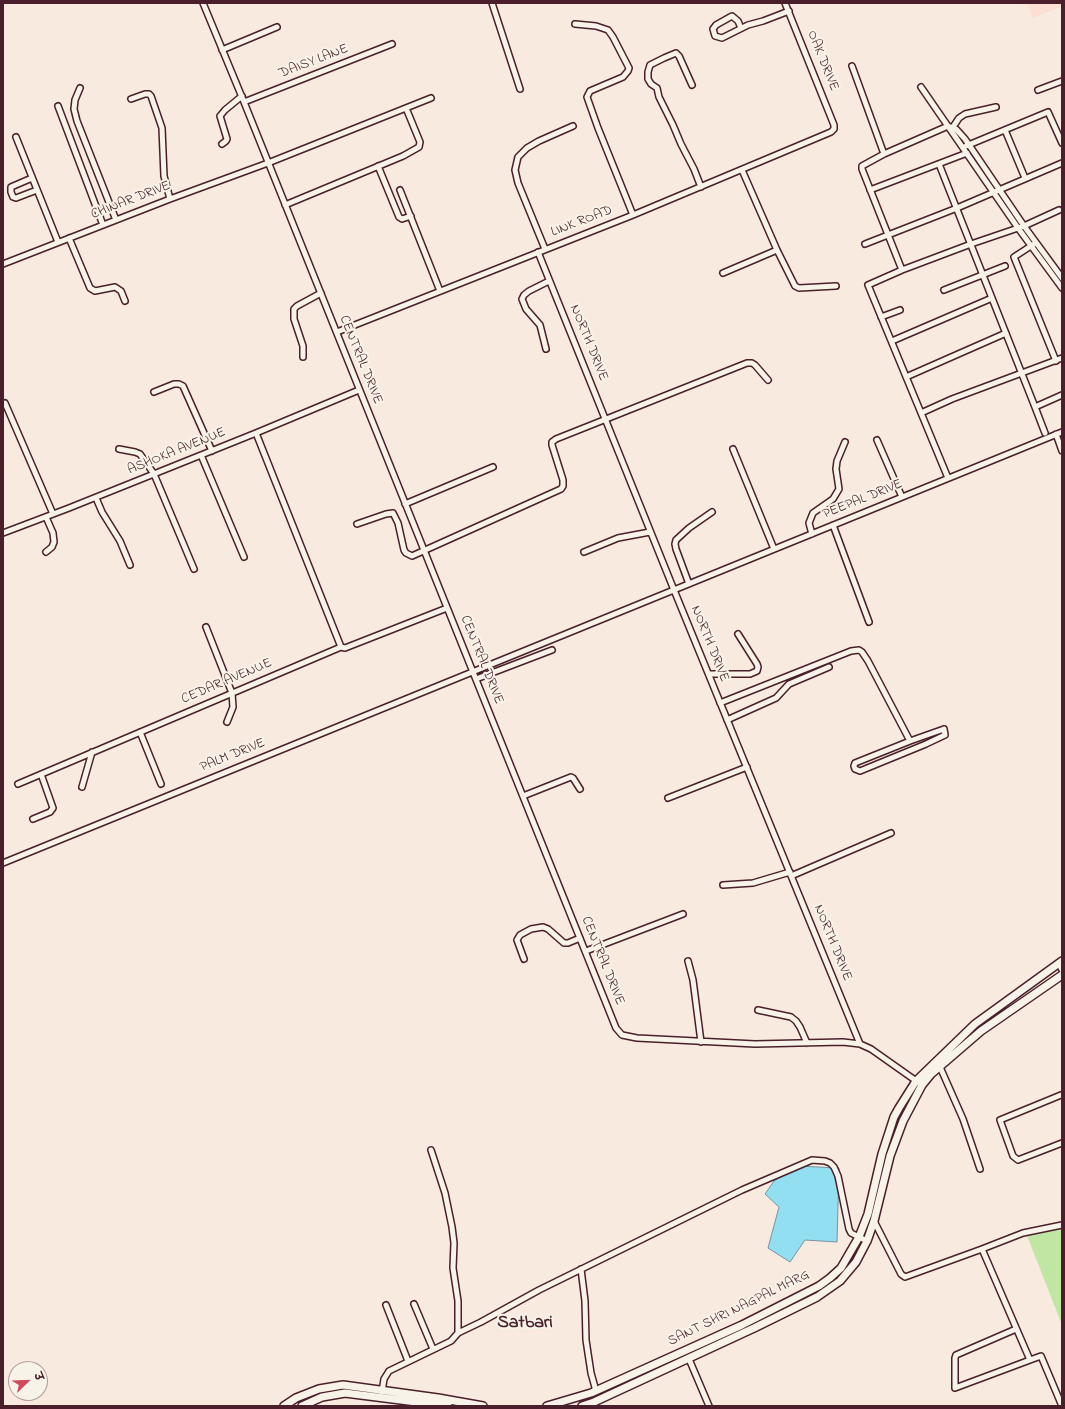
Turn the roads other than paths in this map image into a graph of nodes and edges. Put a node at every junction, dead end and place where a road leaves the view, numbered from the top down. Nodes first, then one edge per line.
1 (204, 3) edge
2 (492, 3) edge
3 (785, 3) edge
4 (788, 11) junction
5 (575, 24) dead end
6 (277, 27) dead end
7 (741, 28) junction
8 (392, 44) dead end
9 (222, 50) junction
10 (852, 66) dead end
11 (1062, 80) edge
12 (692, 85) dead end
13 (80, 88) dead end
14 (520, 88) dead end
15 (921, 88) dead end
16 (1038, 90) dead end
17 (242, 96) junction
18 (431, 98) dead end
19 (131, 99) dead end
20 (244, 102) junction
21 (58, 106) dead end
22 (996, 107) dead end
23 (406, 108) junction
24 (573, 126) dead end
25 (951, 126) junction
26 (834, 129) joint
27 (1005, 130) junction
28 (16, 137) dead end
29 (1062, 143) edge
30 (222, 144) dead end
31 (969, 145) junction
32 (963, 148) junction
33 (967, 153) junction
34 (884, 154) junction
35 (268, 163) junction
36 (1062, 163) edge
37 (939, 164) junction
38 (378, 166) junction
39 (742, 170) junction
40 (32, 178) junction
41 (1025, 178) junction
42 (701, 187) junction
43 (37, 190) junction
44 (400, 190) dead end
45 (870, 190) junction
46 (1000, 190) junction
47 (994, 192) junction
48 (170, 199) junction
49 (285, 204) junction
50 (957, 208) junction
51 (1059, 210) dead end
52 (633, 215) junction
53 (410, 216) junction
54 (116, 220) junction
55 (103, 225) junction
56 (1021, 227) junction
57 (888, 235) junction
58 (69, 238) junction
59 (58, 242) junction
60 (865, 244) dead end
61 (971, 244) junction
62 (1034, 244) junction
63 (545, 250) junction
64 (777, 250) junction
65 (538, 252) junction
66 (3, 264) edge
67 (1005, 266) dead end
68 (902, 270) junction
69 (723, 273) dead end
70 (983, 275) junction
71 (1062, 278) edge
72 (550, 281) junction
73 (836, 286) dead end
74 (1062, 288) edge
75 (944, 290) dead end
76 (440, 291) junction
77 (321, 293) junction
78 (992, 298) junction
79 (125, 301) dead end
80 (900, 310) dead end
81 (881, 317) junction
82 (336, 332) junction
83 (1006, 333) junction
84 (892, 341) junction
85 (546, 349) dead end
86 (303, 357) dead end
87 (1062, 358) edge
88 (1056, 361) junction
89 (1022, 373) junction
90 (906, 377) junction
91 (768, 380) dead end
92 (359, 390) junction
93 (154, 392) dead end
94 (1062, 395) edge
95 (6, 403) dead end
96 (1035, 406) junction
97 (921, 413) junction
98 (605, 420) junction
99 (1062, 432) edge
100 (256, 433) junction
101 (1045, 433) dead end
102 (1056, 434) junction
103 (877, 440) dead end
104 (845, 442) dead end
105 (119, 449) dead end
106 (733, 449) dead end
107 (212, 451) junction
108 (1062, 451) edge
109 (201, 455) junction
110 (493, 467) dead end
111 (154, 474) junction
112 (948, 478) junction
113 (902, 497) junction
114 (96, 498) junction
115 (405, 504) junction
116 (712, 512) dead end
117 (53, 514) junction
118 (46, 517) junction
119 (357, 524) dead end
120 (833, 525) junction
121 (650, 532) junction
122 (3, 533) edge
123 (812, 534) junction
124 (774, 549) junction
125 (46, 552) dead end
126 (424, 552) junction
127 (584, 552) dead end
128 (244, 557) dead end
129 (130, 565) dead end
130 (194, 569) dead end
131 (689, 584) junction
132 (674, 590) junction
133 (447, 608) junction
134 (869, 622) dead end
135 (206, 627) dead end
136 (738, 634) dead end
137 (341, 647) junction
138 (552, 650) dead end
139 (829, 667) dead end
140 (473, 671) junction
141 (708, 674) junction
142 (476, 679) junction
143 (232, 693) junction
144 (720, 704) junction
145 (727, 720) junction
146 (227, 722) dead end
147 (140, 732) junction
148 (910, 741) junction
149 (92, 752) junction
150 (747, 767) junction
151 (41, 774) junction
152 (18, 784) dead end
153 (161, 784) dead end
154 (82, 787) dead end
155 (580, 789) dead end
156 (523, 796) junction
157 (668, 798) dead end
158 (33, 819) dead end
159 (891, 834) dead end
160 (3, 863) edge
161 (791, 874) junction
162 (723, 885) dead end
163 (683, 914) dead end
164 (580, 938) junction
165 (586, 952) junction
166 (524, 959) dead end
167 (688, 961) dead end
168 (1061, 965) edge
169 (1062, 975) edge
170 (758, 1010) dead end
171 (701, 1042) junction
172 (807, 1043) junction
173 (860, 1044) junction
174 (940, 1067) junction
175 (919, 1083) junction
176 (1062, 1095) edge
177 (1062, 1143) edge
178 (431, 1150) dead end
179 (980, 1169) dead end
180 (874, 1221) junction
181 (1062, 1225) edge
182 (859, 1237) junction
183 (867, 1240) junction
184 (982, 1249) junction
185 (581, 1269) junction
186 (414, 1304) dead end
187 (386, 1305) dead end
188 (1016, 1329) junction
189 (458, 1333) junction
190 (433, 1349) junction
191 (690, 1359) junction
192 (1030, 1360) junction
193 (408, 1361) junction
194 (593, 1392) junction
195 (382, 1394) junction
196 (426, 1404) edge
197 (594, 1404) edge
198 (284, 1406) edge
199 (302, 1406) edge
200 (448, 1406) edge
201 (483, 1406) edge
202 (547, 1406) edge
203 (582, 1406) edge
204 (709, 1406) edge
205 (1062, 1406) edge

1 - 9 street, CENTRAL DRIVE
2 - 14 street
3 - 4 street, OAK DRIVE
4 - 7 street
4 - 26 street, OAK DRIVE
5 - 52 street
6 - 9 street
7 - 7 street
8 - 20 street, DAISY LANE
9 - 17 street, CENTRAL DRIVE
10 - 34 street
11 - 16 street
12 - 42 street
13 - 54 street
15 - 25 street
17 - 20 street, CENTRAL DRIVE
17 - 30 street
18 - 23 street, CHINAR DRIVE
19 - 48 street
20 - 35 street, CENTRAL DRIVE
21 - 55 street
22 - 25 street
23 - 35 street, CHINAR DRIVE
23 - 38 street
24 - 63 street
25 - 31 street
25 - 32 street
25 - 34 street
26 - 39 street, LINK ROAD
27 - 29 street
27 - 31 street
27 - 41 street
28 - 40 street
31 - 32 street
31 - 46 street
32 - 33 street
33 - 37 street
33 - 47 street
34 - 45 street
35 - 48 street, CHINAR DRIVE
35 - 49 street, CENTRAL DRIVE
36 - 41 street
37 - 45 street
37 - 50 street
38 - 49 street
38 - 53 street
39 - 42 street, LINK ROAD
39 - 64 street
40 - 43 street
40 - 43 street
41 - 46 street
42 - 52 street, LINK ROAD
43 - 59 street
44 - 53 street
45 - 57 street
46 - 47 street
46 - 56 street
47 - 50 street
47 - 56 street
48 - 54 street, CHINAR DRIVE
49 - 77 street, CENTRAL DRIVE
50 - 57 street
50 - 61 street
51 - 56 street
52 - 63 street, LINK ROAD
53 - 76 street
54 - 55 street, CHINAR DRIVE
55 - 58 street, CHINAR DRIVE
56 - 61 street
56 - 62 street
57 - 60 street
57 - 68 street
58 - 59 street, CHINAR DRIVE
58 - 79 street
59 - 66 street, CHINAR DRIVE
61 - 68 street
61 - 70 street
62 - 71 street
62 - 74 street
62 - 88 street
63 - 65 street, LINK ROAD
64 - 69 street
64 - 73 street
65 - 72 street, NORTH DRIVE
65 - 76 street, LINK ROAD
67 - 70 street
68 - 81 street
70 - 75 street
70 - 78 street
72 - 85 street
72 - 98 street, NORTH DRIVE
76 - 82 street, LINK ROAD
77 - 82 street, CENTRAL DRIVE
77 - 86 street
78 - 83 street
78 - 84 street
80 - 81 street
81 - 84 street
82 - 92 street, CENTRAL DRIVE
83 - 89 street
83 - 90 street
84 - 90 street
87 - 88 street
88 - 89 street
89 - 96 street
89 - 97 street
90 - 97 street
91 - 98 street
92 - 100 street, ASHOKA AVENUE
92 - 115 street, CENTRAL DRIVE
93 - 107 street
94 - 96 street
95 - 117 street
96 - 101 street
97 - 112 street
98 - 121 street, NORTH DRIVE
98 - 126 street
99 - 102 street, PEEPAL DRIVE
100 - 107 street, ASHOKA AVENUE
100 - 137 street
102 - 108 street
102 - 112 street, PEEPAL DRIVE
103 - 113 street
104 - 123 street
105 - 111 street
106 - 124 street
107 - 109 street, ASHOKA AVENUE
109 - 111 street, ASHOKA AVENUE
109 - 128 street
110 - 115 street
111 - 114 street, ASHOKA AVENUE
111 - 130 street
112 - 113 street, PEEPAL DRIVE
113 - 120 street, PEEPAL DRIVE
114 - 117 street, ASHOKA AVENUE
114 - 129 street
115 - 126 street, CENTRAL DRIVE
116 - 131 street
117 - 118 street, ASHOKA AVENUE
118 - 122 street, ASHOKA AVENUE
118 - 125 street
119 - 126 street
120 - 123 street, PEEPAL DRIVE
120 - 134 street
121 - 127 street
121 - 132 street, NORTH DRIVE
123 - 124 street, PEEPAL DRIVE
124 - 131 street, PEEPAL DRIVE
126 - 133 street, CENTRAL DRIVE
131 - 132 street, PEEPAL DRIVE
132 - 140 street, PALM DRIVE
132 - 141 street, NORTH DRIVE
133 - 137 street, CEDAR AVENUE
133 - 140 street, CENTRAL DRIVE
135 - 143 street
136 - 141 street
137 - 143 street, CEDAR AVENUE
138 - 142 street
139 - 145 street
140 - 142 street, CENTRAL DRIVE
140 - 160 street, PALM DRIVE
141 - 144 street, NORTH DRIVE
142 - 156 street, CENTRAL DRIVE
143 - 146 street
143 - 147 street, CEDAR AVENUE
144 - 145 street, NORTH DRIVE
144 - 148 street
145 - 150 street, NORTH DRIVE
147 - 149 street, CEDAR AVENUE
147 - 153 street
148 - 148 street
149 - 151 street, CEDAR AVENUE
149 - 154 street
150 - 157 street
150 - 161 street, NORTH DRIVE
151 - 152 street, CEDAR AVENUE
151 - 158 street
155 - 156 street
156 - 164 street, CENTRAL DRIVE
159 - 161 street
161 - 162 street
161 - 173 street, NORTH DRIVE
163 - 165 street
164 - 165 street, CENTRAL DRIVE
164 - 166 street
165 - 171 street, CENTRAL DRIVE
167 - 171 street
168 - 175 main road, SANT SHRI NAGPAL MARG
169 - 174 main road, SANT SHRI NAGPAL MARG
170 - 172 street
171 - 172 street, CENTRAL DRIVE
172 - 173 street, CENTRAL DRIVE
173 - 175 street, CENTRAL DRIVE
174 - 175 main road, SANT SHRI NAGPAL MARG
174 - 179 street
175 - 180 main road, SANT SHRI NAGPAL MARG
175 - 182 main road, SANT SHRI NAGPAL MARG
176 - 177 street
178 - 189 street
180 - 183 main road, SANT SHRI NAGPAL MARG
180 - 184 street
181 - 184 street
182 - 183 street
182 - 185 street
182 - 194 main road, SANT SHRI NAGPAL MARG
183 - 191 main road, SANT SHRI NAGPAL MARG
184 - 188 street
185 - 189 street
185 - 194 street
186 - 190 street
187 - 193 street
188 - 192 street
188 - 192 street
189 - 190 street
190 - 193 street
191 - 197 main road, SANT SHRI NAGPAL MARG
191 - 204 street
192 - 205 street
193 - 195 street
194 - 197 street
194 - 202 main road, SANT SHRI NAGPAL MARG
195 - 196 main road
195 - 198 main road
195 - 199 main road
195 - 201 main road
196 - 200 main road
197 - 203 main road, SANT SHRI NAGPAL MARG

